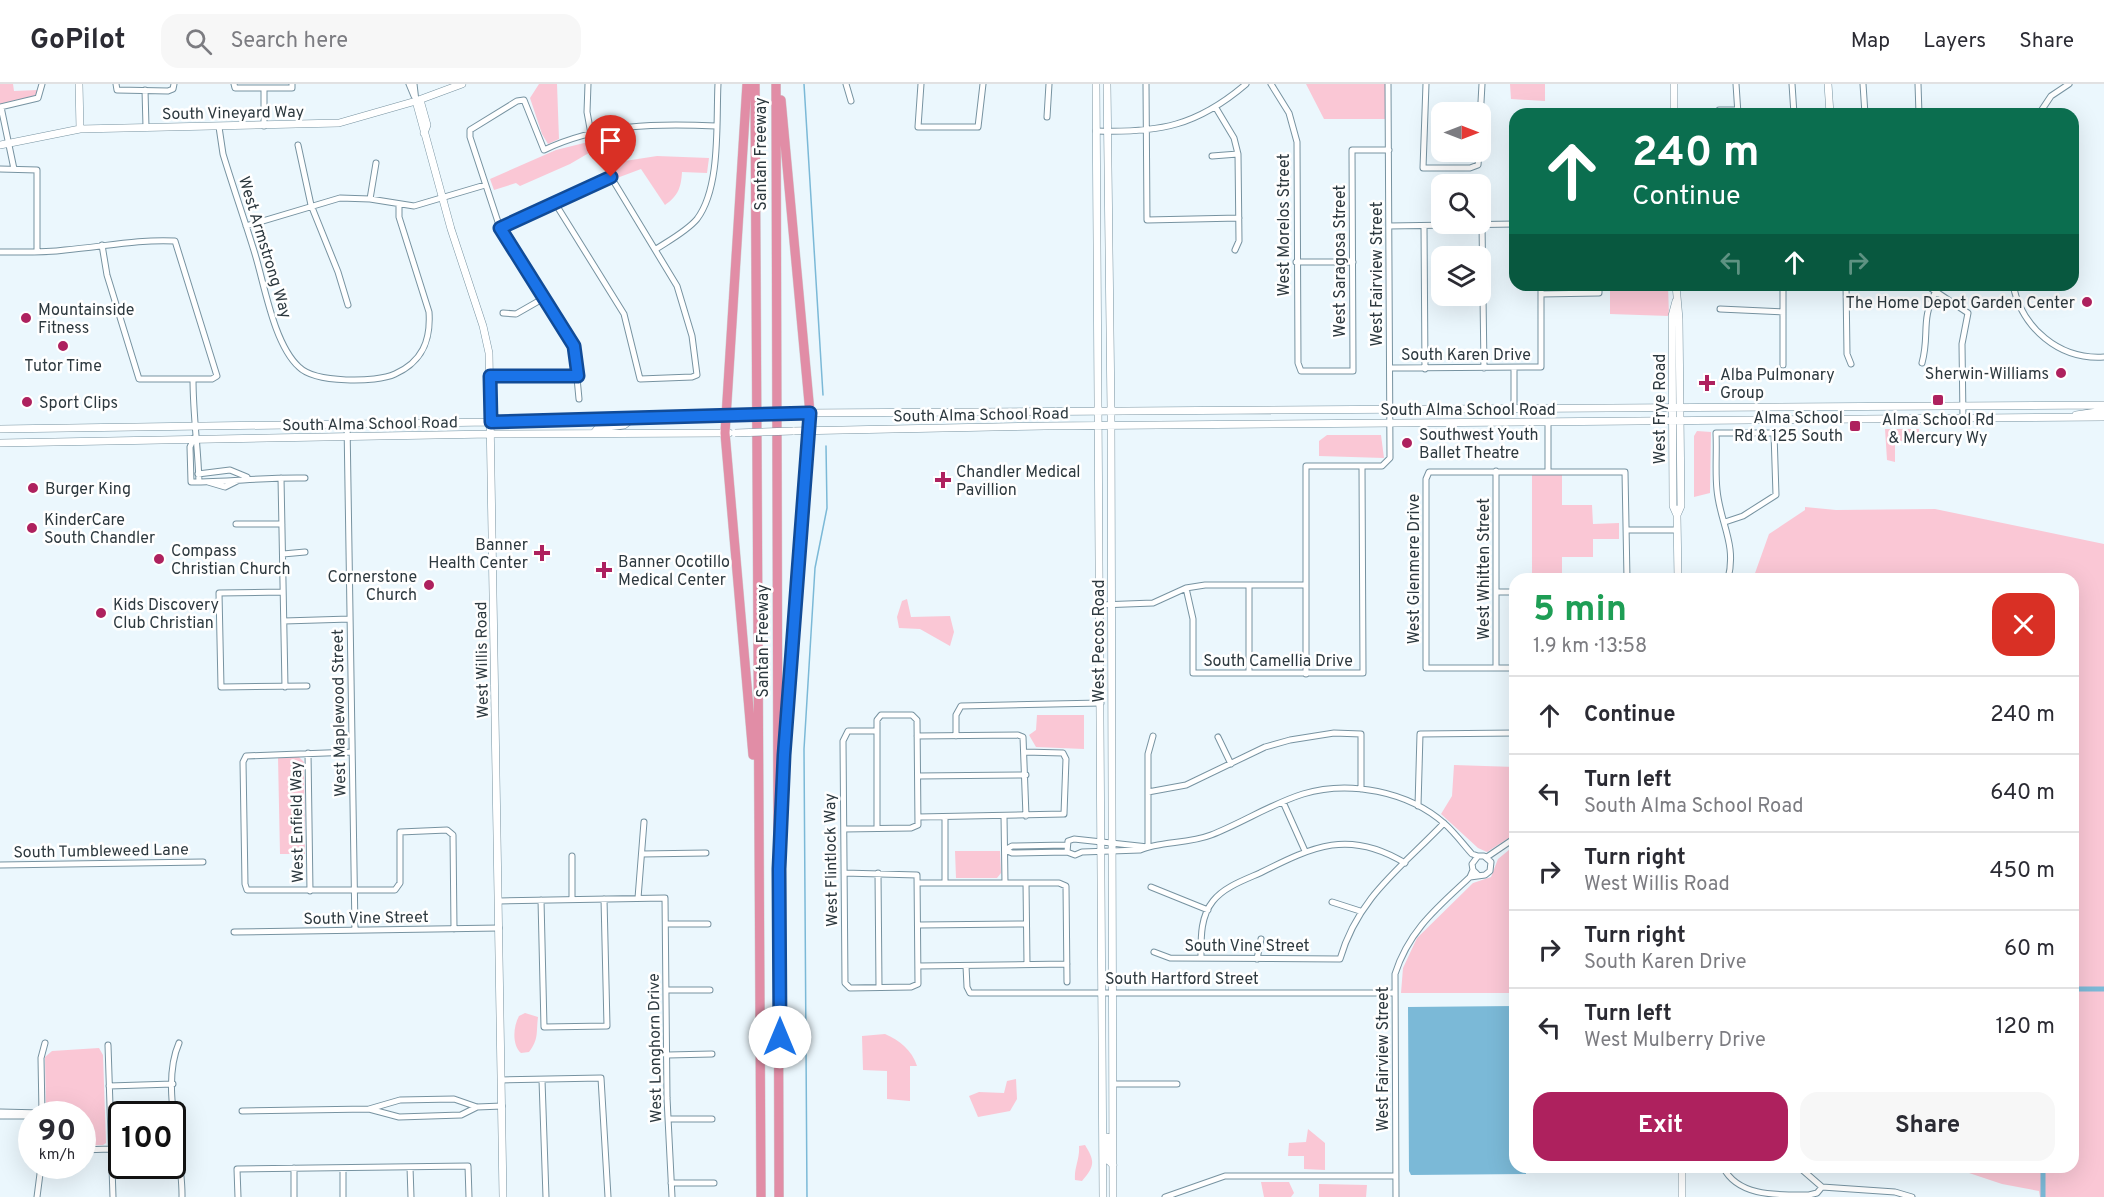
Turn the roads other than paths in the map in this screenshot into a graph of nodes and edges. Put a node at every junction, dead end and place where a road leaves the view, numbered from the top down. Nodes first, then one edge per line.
1 (42, 84) edge
2 (78, 84) edge
3 (409, 84) edge
4 (414, 84) edge
5 (462, 84) edge
6 (588, 84) edge
7 (718, 84) edge
8 (747, 84) edge
9 (755, 84) edge
10 (778, 84) edge
11 (846, 84) edge
12 (921, 84) edge
13 (983, 84) edge
14 (1049, 84) edge
15 (1096, 84) edge
16 (1107, 84) edge
17 (1146, 84) edge
18 (1246, 84) edge
19 (1271, 84) edge
20 (1388, 84) edge
21 (1426, 84) edge
22 (1482, 84) edge
23 (1674, 84) edge
24 (1736, 84) edge
25 (1793, 84) edge
26 (1827, 84) edge
27 (1863, 84) edge
28 (1918, 84) edge
29 (2069, 84) edge
30 (173, 86) edge
31 (234, 86) edge
32 (292, 86) edge
33 (116, 87) edge
34 (264, 88) junction
35 (145, 90) junction
36 (417, 99) junction
37 (851, 101) dead end
38 (1481, 102) edge
39 (0, 107) edge
40 (1216, 108) junction
41 (1674, 108) edge
42 (1738, 108) edge
43 (1794, 108) edge
44 (1829, 108) edge
45 (1865, 108) edge
46 (1919, 108) edge
47 (2043, 108) edge
48 (1047, 117) dead end
49 (264, 126) junction
50 (716, 126) junction
51 (146, 127) junction
52 (219, 127) junction
53 (80, 129) junction
54 (1096, 131) junction
55 (1107, 131) junction
56 (1146, 131) junction
57 (591, 134) junction
58 (9, 144) junction
59 (0, 145) edge
60 (298, 146) dead end
61 (1389, 150) junction
62 (1238, 154) junction
63 (1212, 156) dead end
64 (1478, 162) edge
65 (376, 163) dead end
66 (0, 169) edge
67 (14, 169) junction
68 (485, 185) junction
69 (443, 198) junction
70 (370, 199) junction
71 (555, 203) junction
72 (399, 204) junction
73 (312, 205) junction
74 (1239, 218) junction
75 (1509, 224) edge
76 (1491, 225) edge
77 (246, 226) junction
78 (1389, 226) junction
79 (1424, 226) junction
80 (1431, 226) edge
81 (500, 228) junction
82 (1482, 234) edge
83 (102, 245) junction
84 (656, 249) junction
85 (1235, 250) dead end
86 (0, 252) edge
87 (38, 252) junction
88 (1296, 262) junction
89 (1353, 262) junction
90 (1599, 291) edge
91 (1676, 291) edge
92 (1783, 291) edge
93 (1846, 291) edge
94 (1936, 291) joint
95 (2015, 291) edge
96 (1541, 294) joint
97 (544, 298) junction
98 (348, 305) dead end
99 (1720, 309) dead end
100 (1783, 312) junction
101 (503, 313) dead end
102 (732, 318) junction
103 (2104, 357) edge
104 (418, 359) junction
105 (1922, 363) dead end
106 (424, 364) dead end
107 (1851, 364) dead end
108 (1783, 365) dead end
109 (1390, 368) junction
110 (1484, 368) junction
111 (1514, 368) junction
112 (1425, 369) junction
113 (1353, 371) joint
114 (490, 376) junction
115 (578, 376) junction
116 (193, 379) junction
117 (579, 399) dead end
118 (2104, 405) edge
119 (1963, 406) junction
120 (1677, 407) junction
121 (1514, 408) junction
122 (1391, 409) junction
123 (1097, 411) junction
124 (1111, 411) junction
125 (2104, 411) edge
126 (810, 413) junction
127 (731, 415) junction
128 (700, 416) junction
129 (2068, 417) junction
130 (2104, 417) edge
131 (632, 419) junction
132 (1964, 419) junction
133 (1677, 420) junction
134 (491, 422) junction
135 (1548, 422) junction
136 (347, 423) junction
137 (1391, 423) junction
138 (194, 424) junction
139 (1097, 425) junction
140 (1111, 425) junction
141 (0, 429) edge
142 (809, 431) junction
143 (594, 433) junction
144 (730, 433) junction
145 (491, 434) junction
146 (347, 437) junction
147 (194, 438) junction
148 (0, 443) edge
149 (1362, 466) junction
150 (1496, 471) junction
151 (1548, 471) junction
152 (191, 474) junction
153 (198, 474) junction
154 (248, 478) junction
155 (281, 478) junction
156 (305, 478) dead end
157 (199, 482) junction
158 (1725, 522) junction
159 (236, 524) dead end
160 (282, 524) junction
161 (1627, 530) junction
162 (1677, 530) junction
163 (305, 552) dead end
164 (283, 554) junction
165 (1627, 573) edge
166 (1678, 573) edge
167 (1728, 573) edge
168 (1249, 585) junction
169 (1306, 585) junction
170 (1186, 588) junction
171 (284, 592) junction
172 (1497, 592) junction
173 (1509, 592) edge
174 (1100, 605) junction
175 (1111, 605) junction
176 (350, 619) junction
177 (284, 621) junction
178 (1496, 668) junction
179 (1509, 668) edge
180 (1249, 674) junction
181 (1306, 674) junction
182 (308, 686) dead end
183 (285, 687) junction
184 (1101, 704) junction
185 (877, 731) junction
186 (1509, 733) edge
187 (917, 736) junction
188 (956, 736) junction
189 (1153, 736) dead end
190 (1218, 736) dead end
191 (352, 752) junction
192 (1025, 752) junction
193 (309, 753) junction
194 (1231, 764) junction
195 (1026, 775) junction
196 (918, 776) junction
197 (1361, 789) junction
198 (1148, 792) junction
199 (1283, 802) junction
200 (1418, 806) junction
201 (1004, 816) junction
202 (1026, 816) junction
203 (918, 817) junction
204 (945, 817) junction
205 (644, 822) dead end
206 (1444, 823) junction
207 (877, 828) junction
208 (844, 829) junction
209 (759, 834) junction
210 (1509, 843) edge
211 (1066, 845) junction
212 (1113, 847) junction
213 (1148, 847) junction
214 (1101, 848) junction
215 (1005, 850) junction
216 (1305, 851) junction
217 (1067, 852) junction
218 (642, 854) junction
219 (706, 854) dead end
220 (572, 856) dead end
221 (1475, 857) junction
222 (1491, 858) junction
223 (203, 861) dead end
224 (1406, 863) junction
225 (0, 865) edge
226 (779, 869) junction
227 (1476, 872) junction
228 (844, 873) junction
229 (878, 873) junction
230 (918, 883) junction
231 (945, 883) junction
232 (1005, 883) junction
233 (1026, 883) junction
234 (1150, 887) dead end
235 (354, 890) junction
236 (310, 891) junction
237 (638, 898) junction
238 (572, 899) junction
239 (604, 899) junction
240 (541, 900) junction
241 (499, 901) junction
242 (1332, 902) dead end
243 (1208, 910) junction
244 (1360, 911) junction
245 (666, 924) junction
246 (708, 924) dead end
247 (1026, 924) junction
248 (919, 925) junction
249 (499, 928) junction
250 (454, 929) junction
251 (355, 930) junction
252 (234, 932) dead end
253 (1261, 939) dead end
254 (1154, 952) dead end
255 (1201, 958) junction
256 (1257, 959) junction
257 (1027, 964) junction
258 (1067, 964) junction
259 (919, 966) junction
260 (966, 966) junction
261 (1067, 982) dead end
262 (879, 987) junction
263 (667, 990) junction
264 (710, 990) dead end
265 (1103, 991) junction
266 (1114, 991) junction
267 (1394, 993) junction
268 (45, 1043) dead end
269 (179, 1043) dead end
270 (108, 1045) dead end
271 (668, 1054) junction
272 (712, 1054) dead end
273 (501, 1080) junction
274 (542, 1080) junction
275 (173, 1084) junction
276 (1114, 1084) junction
277 (1177, 1084) dead end
278 (109, 1086) junction
279 (41, 1101) edge
280 (109, 1101) edge
281 (502, 1106) junction
282 (477, 1107) junction
283 (369, 1109) junction
284 (242, 1111) dead end
285 (0, 1112) edge
286 (18, 1113) edge
287 (0, 1116) edge
288 (18, 1116) edge
289 (668, 1119) junction
290 (712, 1119) dead end
291 (1103, 1131) junction
292 (1113, 1165) junction
293 (343, 1167) junction
294 (410, 1167) junction
295 (294, 1168) junction
296 (1682, 1173) edge
297 (1727, 1173) edge
298 (1806, 1173) edge
299 (1396, 1176) junction
300 (40, 1179) edge
301 (112, 1179) edge
302 (671, 1183) junction
303 (714, 1183) dead end
304 (1822, 1187) junction
305 (1836, 1190) junction
306 (779, 1195) edge
307 (1771, 1196) edge
308 (38, 1197) edge
309 (113, 1197) edge
310 (182, 1197) edge
311 (238, 1197) edge
312 (294, 1197) edge
313 (343, 1197) edge
314 (411, 1197) edge
315 (469, 1197) edge
316 (503, 1197) edge
317 (546, 1197) edge
318 (608, 1197) edge
319 (672, 1197) edge
320 (759, 1197) edge
321 (1103, 1197) edge
322 (1113, 1197) edge
323 (1165, 1197) edge
324 (1396, 1197) edge
325 (1682, 1197) edge
326 (1836, 1197) edge
327 (1912, 1197) edge

1 - 39 street
2 - 53 main road
3 - 36 street, West Willis Road
4 - 36 street, West Willis Road
5 - 36 main road, South Vineyard Way
6 - 57 street
7 - 50 street
8 - 102 highway
9 - 209 highway, Santan Freeway
10 - 126 highway
10 - 226 highway, Santan Freeway
11 - 37 street
12 - 13 street
14 - 48 street
15 - 54 main road, West Pecos Road
16 - 55 main road, West Pecos Road
17 - 56 street
18 - 40 street
19 - 88 street, West Morelos Street
20 - 61 street, West Fairview Street
21 - 64 street
22 - 38 street
23 - 41 main road
24 - 42 street
25 - 43 street
26 - 44 main road
27 - 45 street
28 - 46 street
29 - 47 street
30 - 35 street
31 - 34 street
32 - 34 street
33 - 35 street
34 - 49 street
35 - 51 street
36 - 49 main road, South Vineyard Way
36 - 69 main road, West Willis Road
39 - 58 street
40 - 56 street
40 - 62 street
49 - 52 main road, South Vineyard Way
50 - 57 street
50 - 84 street
51 - 52 main road, South Vineyard Way
51 - 53 main road, South Vineyard Way
52 - 77 street, West Armstrong Way
53 - 58 main road, South Vineyard Way
54 - 55 street
54 - 123 main road, West Pecos Road
55 - 56 street
55 - 124 main road, West Pecos Road
56 - 74 street
57 - 68 street
58 - 59 main road, South Vineyard Way
58 - 67 street
60 - 73 street
61 - 78 street, West Fairview Street
61 - 89 street, West Saragosa Street
62 - 63 street
62 - 74 street
65 - 70 street
66 - 67 street
67 - 87 street
68 - 69 street
68 - 81 street
69 - 72 street
69 - 114 main road, West Willis Road
70 - 72 street
70 - 73 street
71 - 81 street
71 - 84 street
71 - 84 street
72 - 104 street
73 - 77 street
73 - 98 street
74 - 85 street
75 - 76 street
77 - 104 street, West Armstrong Way
78 - 79 street
78 - 109 street, West Fairview Street
79 - 80 street
79 - 112 street
81 - 97 street
82 - 110 street
83 - 87 street
83 - 116 street
83 - 116 street
86 - 87 street
88 - 89 street
88 - 113 street, West Morelos Street
89 - 113 street, West Saragosa Street
90 - 96 street
91 - 120 main road, West Frye Road
92 - 100 street
93 - 107 street
94 - 105 street
94 - 119 street
95 - 103 street
96 - 111 street, South Karen Drive
97 - 101 street
97 - 115 street
99 - 100 street
100 - 108 street
102 - 127 highway
102 - 128 main road
104 - 106 street
109 - 112 street, South Karen Drive
109 - 122 street, West Fairview Street
110 - 111 street, South Karen Drive
110 - 112 street, South Karen Drive
111 - 121 street
114 - 115 street
114 - 134 main road, West Willis Road
115 - 117 street
116 - 138 street
118 - 119 main road, South Alma School Road
119 - 120 main road, South Alma School Road
119 - 132 street
120 - 121 main road, South Alma School Road
120 - 133 main road, West Frye Road
121 - 122 main road, South Alma School Road
122 - 124 main road, South Alma School Road
122 - 137 street, West Fairview Street
123 - 124 main road, South Alma School Road
123 - 126 main road, South Alma School Road
123 - 139 main road, West Pecos Road
124 - 140 main road, West Pecos Road
125 - 129 main road
126 - 127 main road, South Alma School Road, bridge
126 - 142 highway
127 - 128 main road, South Alma School Road
127 - 144 highway
128 - 131 main road, South Alma School Road
129 - 130 main road
129 - 132 main road, South Alma School Road
131 - 134 main road, South Alma School Road
131 - 143 main road
132 - 133 main road, South Alma School Road
133 - 135 main road, South Alma School Road
133 - 162 main road, West Frye Road
134 - 136 main road, South Alma School Road
134 - 145 main road, West Willis Road
135 - 137 main road, South Alma School Road
135 - 151 street
136 - 138 main road, South Alma School Road
136 - 146 street, West Maplewood Street
137 - 140 main road, South Alma School Road
137 - 149 street, West Fairview Street
138 - 141 main road, South Alma School Road
138 - 147 street
139 - 140 main road, South Alma School Road
139 - 142 main road, South Alma School Road
139 - 174 main road, West Pecos Road
140 - 175 main road, West Pecos Road
142 - 144 main road, South Alma School Road, bridge
142 - 226 highway
143 - 144 main road, South Alma School Road
143 - 145 main road, South Alma School Road
144 - 209 highway
145 - 146 main road, South Alma School Road
145 - 241 main road, West Willis Road
146 - 147 main road, South Alma School Road
146 - 176 street, West Maplewood Street
147 - 148 main road, South Alma School Road
147 - 152 street
147 - 153 street
149 - 169 street
149 - 181 street, South Camellia Drive
150 - 151 street
150 - 172 street, West Whitten Street
150 - 178 street, West Glenmere Drive
151 - 161 street
152 - 153 street
152 - 157 street
153 - 154 street
153 - 157 street
154 - 155 street
154 - 157 street
155 - 156 street
155 - 160 street
158 - 158 street
158 - 167 street
159 - 160 street
160 - 164 street
161 - 162 street
161 - 165 street
162 - 166 main road, West Frye Road
163 - 164 street
164 - 171 street
168 - 169 street
168 - 170 street
168 - 180 street
169 - 181 street
170 - 175 street
170 - 180 street, South Camellia Drive
171 - 177 street
171 - 183 street
172 - 173 street
172 - 178 street, West Whitten Street
174 - 175 street
174 - 184 main road, West Pecos Road
175 - 212 main road, West Pecos Road
176 - 177 street
176 - 191 street, West Maplewood Street
177 - 183 street
178 - 179 street
180 - 181 street, South Camellia Drive
182 - 183 street
184 - 188 street
184 - 214 main road, West Pecos Road
185 - 187 street
185 - 207 street
185 - 208 street, West Flintlock Way
186 - 200 street
187 - 188 street
187 - 196 street
188 - 192 street
189 - 198 street
190 - 194 street
191 - 193 street
191 - 235 street, West Maplewood Street
192 - 195 street
192 - 202 street
193 - 236 street, West Enfield Way
193 - 236 street
194 - 197 street
194 - 198 street
195 - 196 street
195 - 202 street
196 - 203 street
197 - 199 street
197 - 200 street
198 - 213 street
199 - 213 street
199 - 216 street
200 - 206 street
201 - 202 street
201 - 204 street
201 - 215 street
203 - 204 street
203 - 207 street
204 - 231 street
205 - 218 street
206 - 221 street
206 - 224 street
207 - 208 street
208 - 228 street, West Flintlock Way
209 - 320 highway, Santan Freeway
210 - 222 street
211 - 214 street
211 - 215 street
211 - 217 street
212 - 213 street
212 - 214 street
212 - 266 main road, West Pecos Road
214 - 217 street
214 - 265 main road, West Pecos Road
215 - 217 street
215 - 232 street
216 - 224 street
216 - 243 street
218 - 219 street
218 - 237 street
220 - 238 street
221 - 222 street
221 - 227 street
222 - 227 street
223 - 225 street, South Tumbleweed Lane
224 - 244 street
226 - 306 highway, Santan Freeway
227 - 267 street, West Fairview Street
228 - 229 street
228 - 262 street, West Flintlock Way
229 - 230 street
229 - 262 street
230 - 231 street
230 - 248 street
231 - 232 street
232 - 233 street
233 - 247 street
233 - 258 street
234 - 243 street
235 - 236 street
235 - 250 street
235 - 251 street, West Maplewood Street
237 - 239 street
237 - 245 street, West Longhorn Drive
238 - 239 street
238 - 240 street
239 - 240 street
240 - 241 street
241 - 249 main road, West Willis Road
242 - 244 street
243 - 255 street
244 - 256 street, South Vine Street
245 - 246 street
245 - 263 street, West Longhorn Drive
247 - 248 street
247 - 257 street
248 - 259 street
249 - 250 street, South Vine Street
249 - 273 main road, West Willis Road
250 - 251 street, South Vine Street
251 - 252 street, South Vine Street
253 - 256 street
254 - 255 street, South Vine Street
255 - 256 street, South Vine Street
257 - 258 street
257 - 260 street
258 - 261 street
259 - 260 street
259 - 262 street
260 - 265 street, South Hartford Street
263 - 264 street
263 - 271 street, West Longhorn Drive
265 - 266 street, South Hartford Street
265 - 291 main road, West Pecos Road
266 - 267 street, South Hartford Street
266 - 276 main road, West Pecos Road
267 - 299 street, West Fairview Street
268 - 279 street
269 - 275 street
270 - 278 street
271 - 272 street
271 - 289 street, West Longhorn Drive
273 - 274 street
273 - 281 main road, West Willis Road
274 - 317 street
274 - 318 street
275 - 278 street
275 - 310 street
276 - 277 street
276 - 292 main road, West Pecos Road
278 - 280 street
281 - 282 street
281 - 316 main road, West Willis Road
282 - 283 street
282 - 283 street
283 - 284 street
285 - 286 street
287 - 288 street
289 - 290 street
289 - 302 street, West Longhorn Drive
291 - 292 main road
291 - 321 main road, West Pecos Road
292 - 322 main road, West Pecos Road
293 - 294 street
293 - 295 street
293 - 313 street
294 - 314 street
294 - 315 street
295 - 311 street
295 - 312 street
296 - 325 main road
297 - 307 street
298 - 304 street
299 - 323 street
299 - 324 street, West Fairview Street
300 - 308 street
301 - 309 street
302 - 303 street
302 - 319 street, West Longhorn Drive
304 - 305 street
304 - 307 street
305 - 326 street
305 - 327 street

